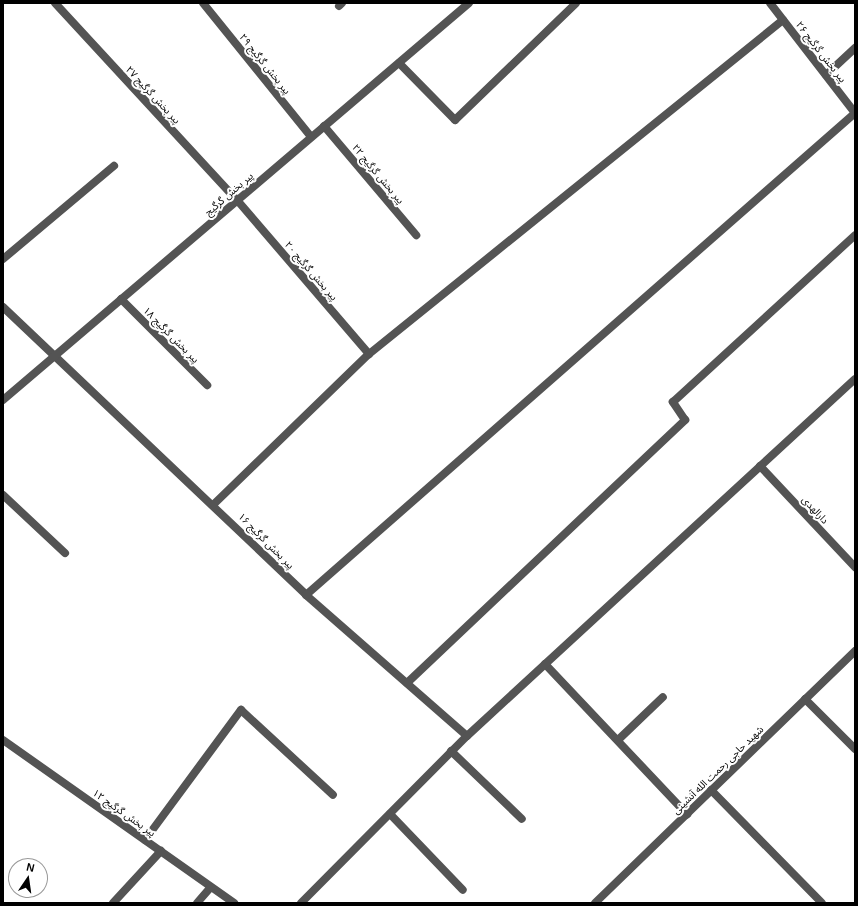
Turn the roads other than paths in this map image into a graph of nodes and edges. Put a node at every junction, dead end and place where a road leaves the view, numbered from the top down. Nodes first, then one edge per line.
1 (55, 3) edge
2 (203, 3) edge
3 (469, 3) edge
4 (576, 3) edge
5 (770, 3) edge
6 (783, 20) junction
7 (855, 48) edge
8 (399, 63) junction
9 (826, 75) junction
10 (855, 113) edge
11 (324, 126) junction
12 (311, 137) junction
13 (114, 166) dead end
14 (237, 200) junction
15 (416, 235) dead end
16 (855, 235) edge
17 (3, 259) edge
18 (120, 299) junction
19 (3, 307) edge
20 (369, 354) junction
21 (52, 358) junction
22 (855, 379) edge
23 (207, 385) dead end
24 (3, 400) edge
25 (760, 466) junction
26 (3, 495) edge
27 (214, 504) junction
28 (65, 553) dead end
29 (855, 567) edge
30 (306, 595) junction
31 (855, 651) edge
32 (546, 664) junction
33 (407, 683) junction
34 (663, 696) dead end
35 (805, 699) junction
36 (467, 736) junction
37 (3, 740) edge
38 (618, 740) junction
39 (855, 749) edge
40 (451, 752) junction
41 (711, 790) junction
42 (333, 795) dead end
43 (390, 814) junction
44 (687, 814) junction
45 (522, 819) dead end
46 (145, 840) junction
47 (161, 851) junction
48 (211, 887) junction
49 (463, 890) dead end
50 (113, 903) edge
51 (197, 903) edge
52 (234, 903) edge
53 (301, 903) edge
54 (595, 903) edge
55 (822, 903) edge

1 - 14 street, پیر بخش گرگیج ۲۷
2 - 12 street, پیر بخش گرگیج ۲۹
3 - 8 street, پیر بخش گرگیج
4 - 8 street
5 - 6 street, پیر بخش گرگیج ۲۶
6 - 9 street, پیر بخش گرگیج ۲۶
6 - 20 street
7 - 9 street
8 - 11 street, پیر بخش گرگیج
9 - 10 street, پیر بخش گرگیج ۲۶
10 - 30 street
11 - 12 street, پیر بخش گرگیج
11 - 15 street, پیر بخش گرگیج ۲۲
12 - 14 street, پیر بخش گرگیج
13 - 17 street
14 - 18 street, پیر بخش گرگیج
14 - 20 street, پیر بخش گرگیج ۲۰
16 - 33 street
18 - 21 street, پیر بخش گرگیج
18 - 23 street, پیر بخش گرگیج ۱۸
19 - 21 street, پیر بخش گرگیج ۱۶
20 - 27 street
21 - 24 street, پیر بخش گرگیج
21 - 27 street, پیر بخش گرگیج ۱۶
22 - 25 street
25 - 29 street, دارالهدی
25 - 32 street
26 - 28 street
27 - 30 street, پیر بخش گرگیج ۱۶
30 - 33 street, پیر بخش گرگیج ۱۶
31 - 35 street, شهید حاجی رحمت الله آنشینی
32 - 36 street
32 - 38 street
33 - 36 street, پیر بخش گرگیج ۱۶
34 - 38 street
35 - 39 street
35 - 41 street, شهید حاجی رحمت الله آنشینی
36 - 40 street
37 - 46 street, پیر بخش گرگیج ۱۲
38 - 44 street
40 - 43 street
40 - 45 street
41 - 44 street, شهید حاجی رحمت الله آنشینی
41 - 55 street
42 - 46 street
43 - 49 street
43 - 53 street
44 - 54 street, شهید حاجی رحمت الله آنشینی
46 - 47 street, پیر بخش گرگیج ۱۲
47 - 48 street, پیر بخش گرگیج ۱۲
47 - 50 street
48 - 51 street
48 - 52 street, پیر بخش گرگیج ۱۲

